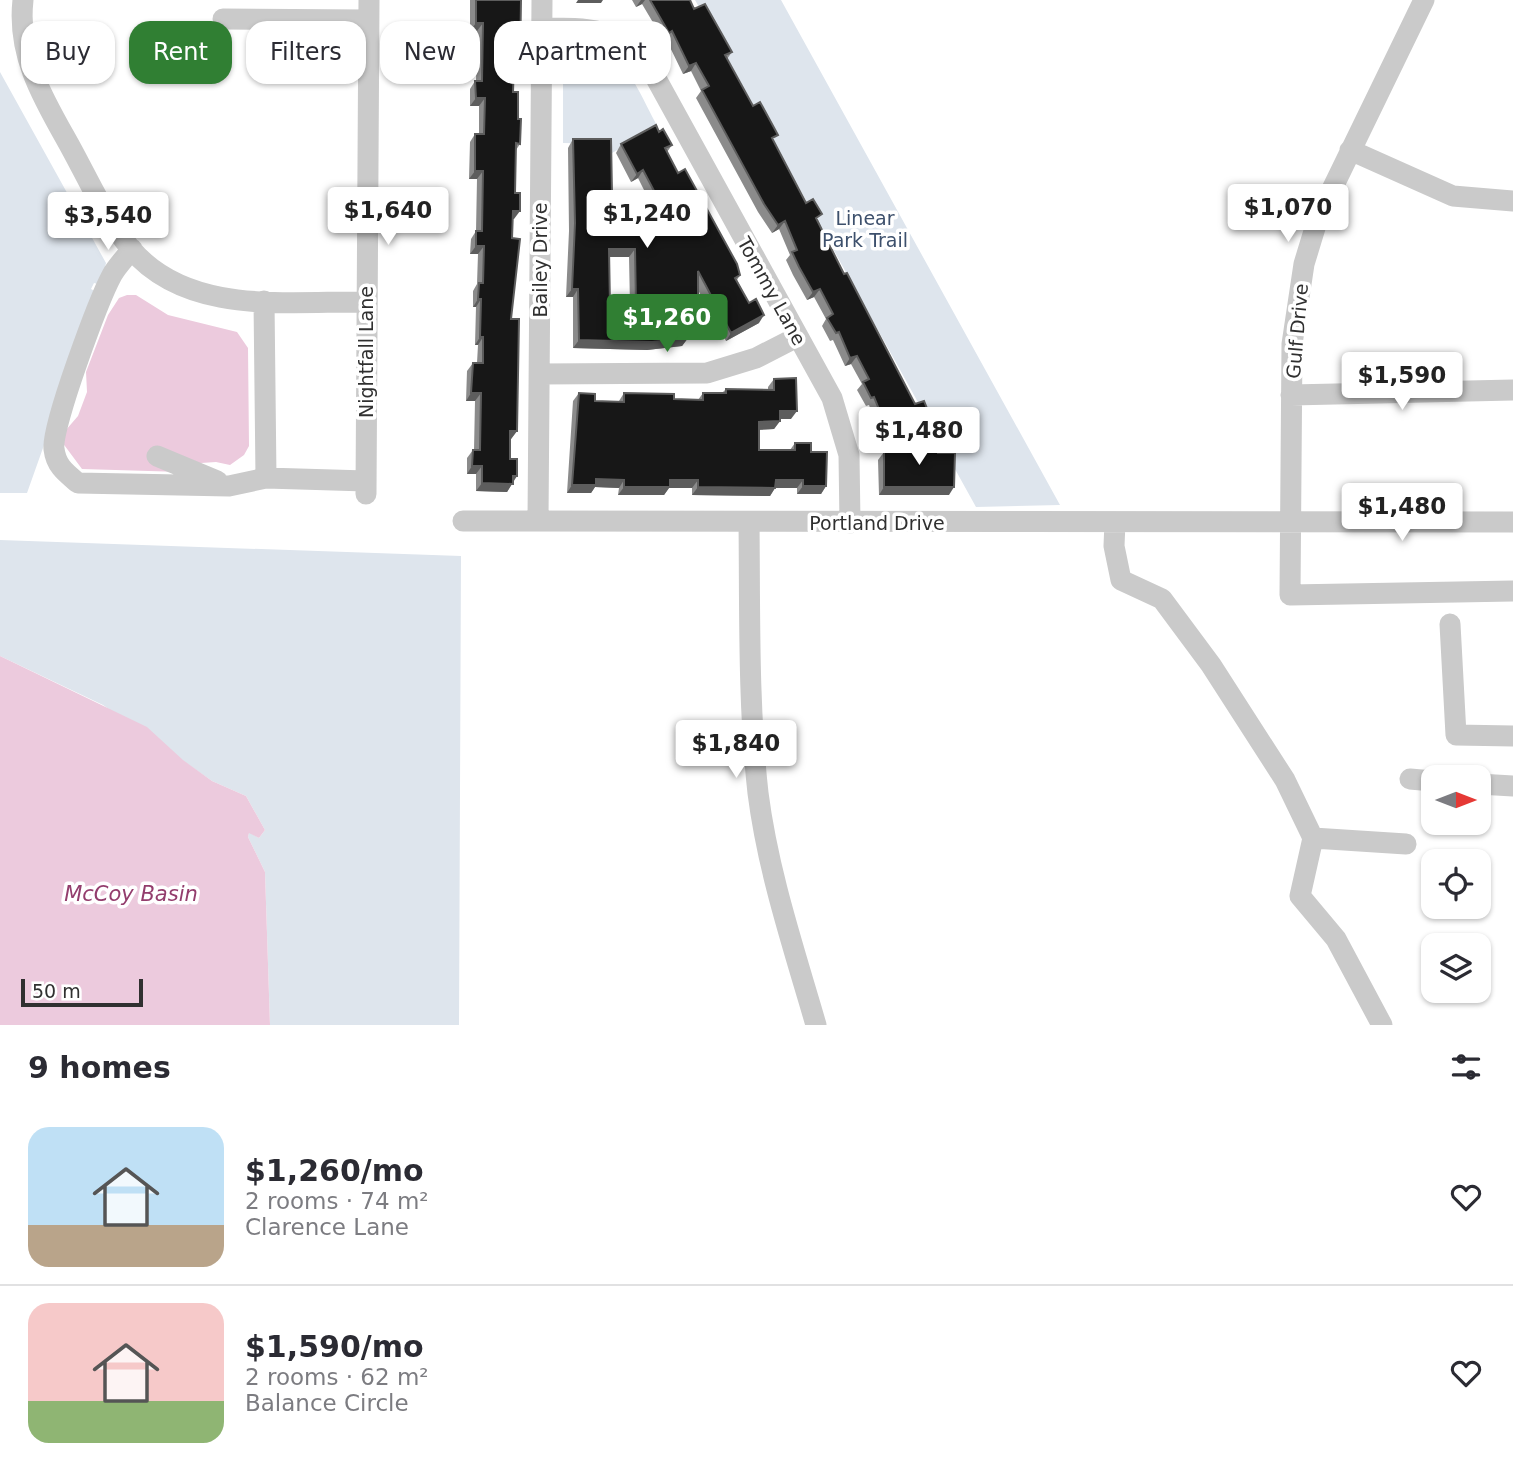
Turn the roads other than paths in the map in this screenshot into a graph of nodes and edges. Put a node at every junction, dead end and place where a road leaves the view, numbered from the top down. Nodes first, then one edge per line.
1 (23, 0) edge
2 (542, 0) edge
3 (1424, 0) edge
4 (369, 10) edge
5 (223, 19) dead end
6 (542, 21) edge
7 (542, 84) edge
8 (657, 84) edge
9 (1350, 150) junction
10 (1513, 201) edge
11 (132, 249) junction
12 (264, 301) junction
13 (367, 302) junction
14 (797, 337) junction
15 (540, 374) junction
16 (1513, 390) edge
17 (1291, 395) junction
18 (157, 456) dead end
19 (266, 478) junction
20 (229, 486) junction
21 (538, 521) junction
22 (463, 522) dead end
23 (749, 522) junction
24 (1115, 522) junction
25 (1290, 522) junction
26 (1513, 522) edge
27 (850, 523) junction
28 (1513, 592) edge
29 (1450, 624) dead end
30 (1513, 736) edge
31 (1410, 779) dead end
32 (1421, 780) edge
33 (1491, 785) edge
34 (1513, 786) edge
35 (1313, 838) junction
36 (1406, 844) dead end
37 (816, 1025) edge
38 (1382, 1025) edge

1 - 11 street
2 - 6 street, Bailey Drive
3 - 9 street, Gulf Drive
4 - 5 street
4 - 13 street, Nightfall Lane
7 - 15 street, Bailey Drive
8 - 14 street, Tommy Lane
9 - 10 street
9 - 17 street, Gulf Drive
11 - 12 street
11 - 20 street
12 - 13 street
12 - 19 street
13 - 19 street, Nightfall Lane
14 - 15 street
14 - 27 street, Tommy Lane
15 - 21 street, Bailey Drive
16 - 17 street
17 - 25 street, Gulf Drive
18 - 20 street
19 - 20 street
21 - 22 street, Portland Drive
21 - 23 street, Portland Drive
23 - 27 street, Portland Drive
23 - 37 street
24 - 25 street, Portland Drive
24 - 27 street, Portland Drive
24 - 35 street
25 - 26 street, Portland Drive
25 - 28 street, Gulf Drive
29 - 30 street
31 - 32 street
33 - 34 street
35 - 36 street
35 - 38 street

